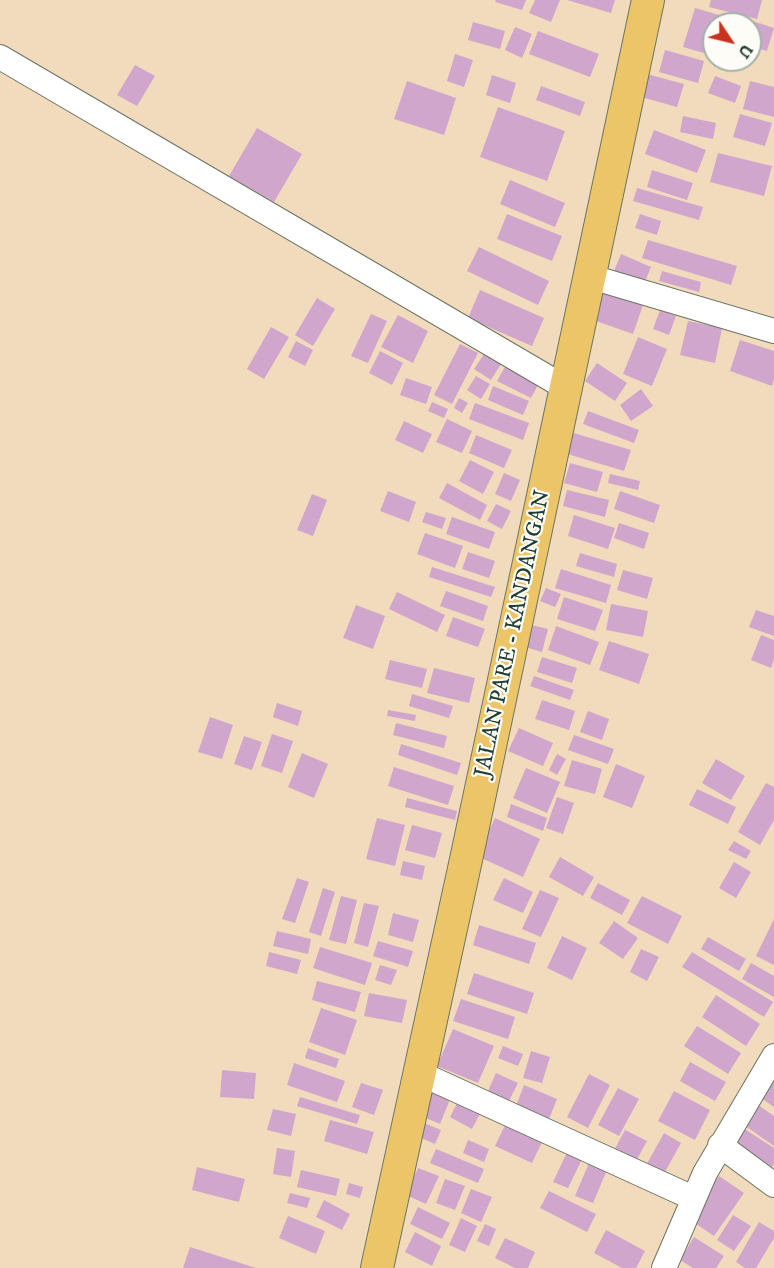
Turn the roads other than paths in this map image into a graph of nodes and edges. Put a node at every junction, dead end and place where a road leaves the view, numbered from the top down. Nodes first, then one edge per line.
1 (648, 0) edge
2 (0, 57) edge
3 (588, 276) junction
4 (774, 331) edge
5 (566, 388) junction
6 (774, 1056) edge
7 (419, 1073) junction
8 (720, 1145) junction
9 (774, 1185) edge
10 (693, 1198) junction
11 (377, 1268) edge
12 (664, 1268) edge

1 - 3 main road, JALAN PARE - KANDANGAN
2 - 5 street
3 - 4 street
3 - 5 main road, JALAN PARE - KANDANGAN
5 - 7 main road, JALAN PARE - KANDANGAN
6 - 8 street
7 - 10 street
7 - 11 main road, JALAN PARE - KANDANGAN
8 - 9 street
8 - 10 street
10 - 12 street

